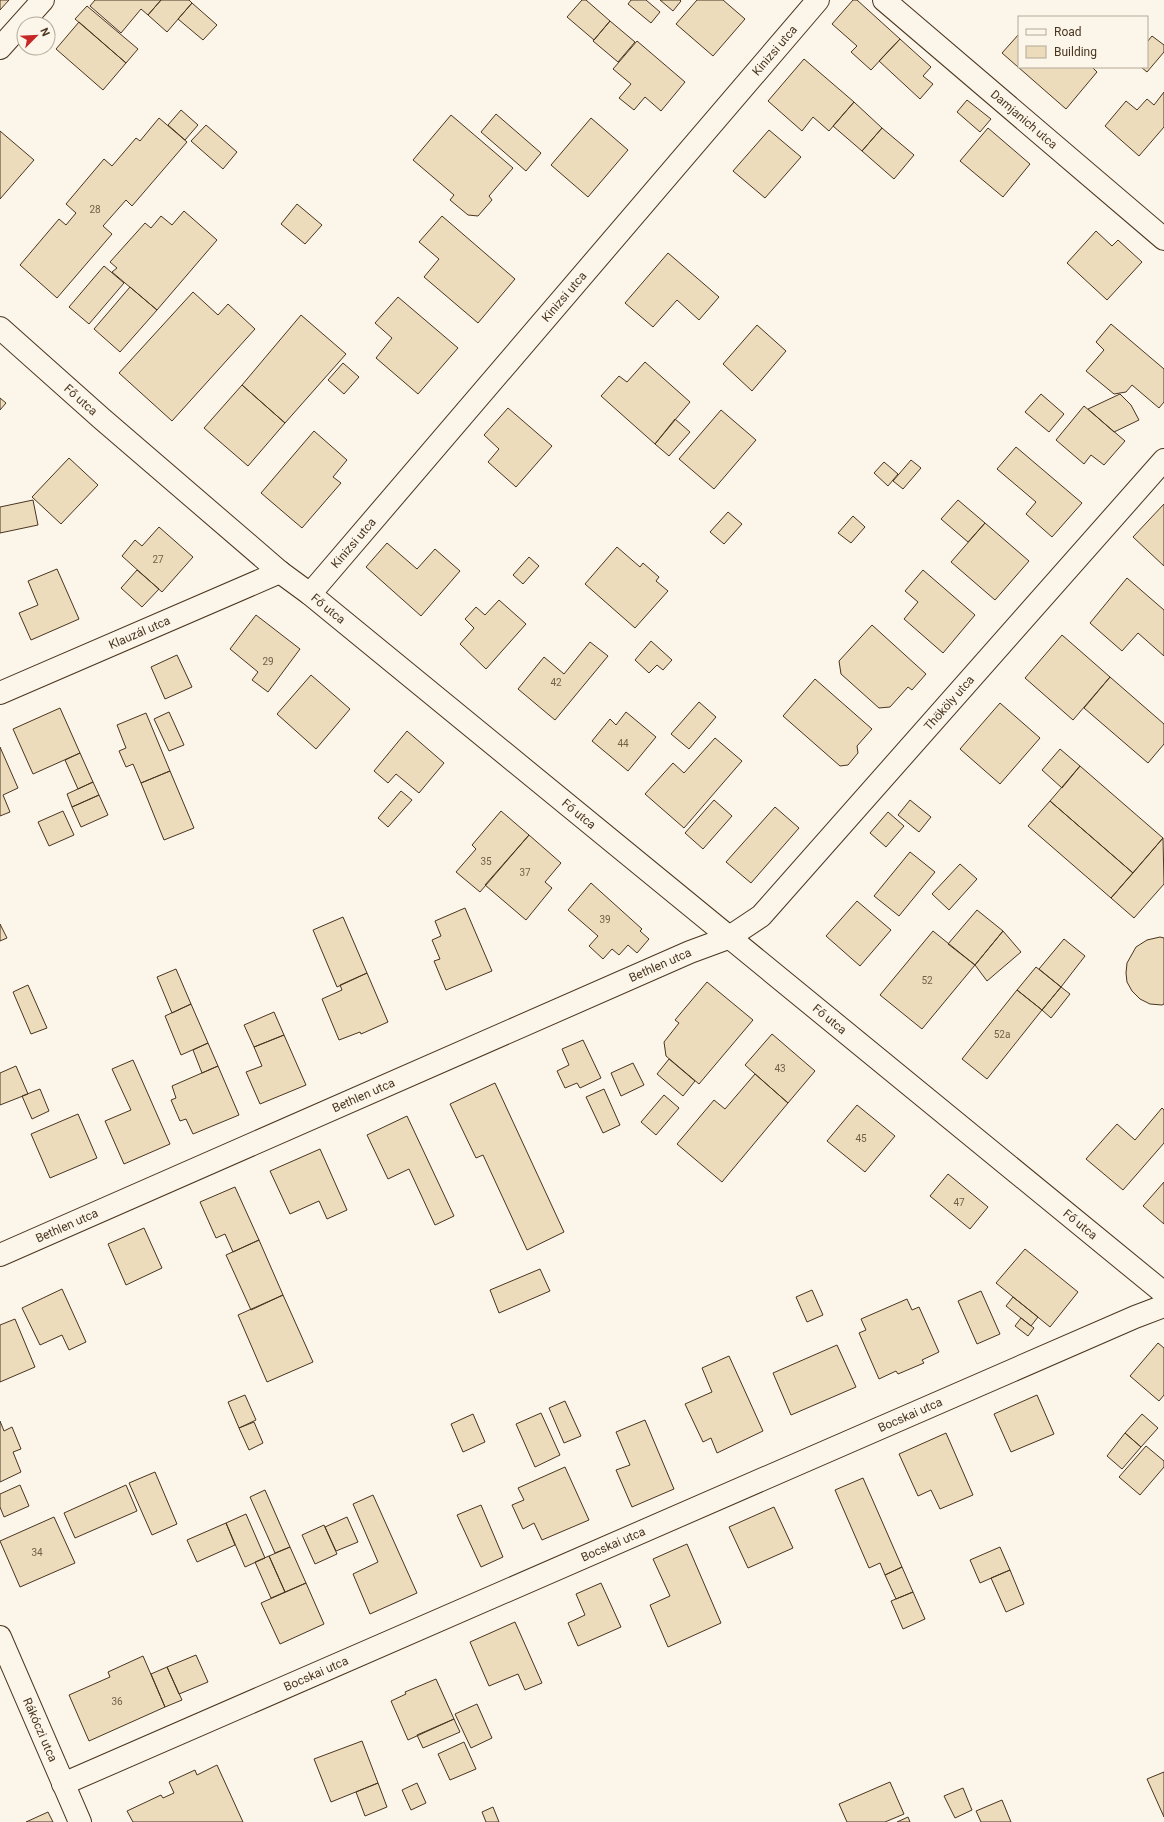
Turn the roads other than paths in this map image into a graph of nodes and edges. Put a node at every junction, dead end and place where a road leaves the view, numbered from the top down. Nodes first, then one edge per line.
1 (43, 0) edge
2 (818, 0) edge
3 (884, 0) edge
4 (0, 48) edge
5 (1164, 239) edge
6 (0, 328) edge
7 (1164, 460) edge
8 (280, 572) junction
9 (310, 594) junction
10 (0, 693) edge
11 (728, 938) junction
12 (0, 1255) edge
13 (1164, 1293) edge
14 (1164, 1306) edge
15 (0, 1637) edge
16 (63, 1784) junction
17 (80, 1822) edge

1 - 4 street
2 - 9 street, Kinizsi utca
3 - 5 street, Damjanich utca
6 - 8 street, Fő utca
7 - 11 street, Thököly utca
8 - 9 street, Fő utca
8 - 10 street, Klauzál utca
9 - 11 street, Fő utca
11 - 12 street, Bethlen utca
11 - 13 street, Fő utca
14 - 16 street, Bocskai utca
15 - 16 street, Rákóczi utca
16 - 17 street, Rákóczi utca

